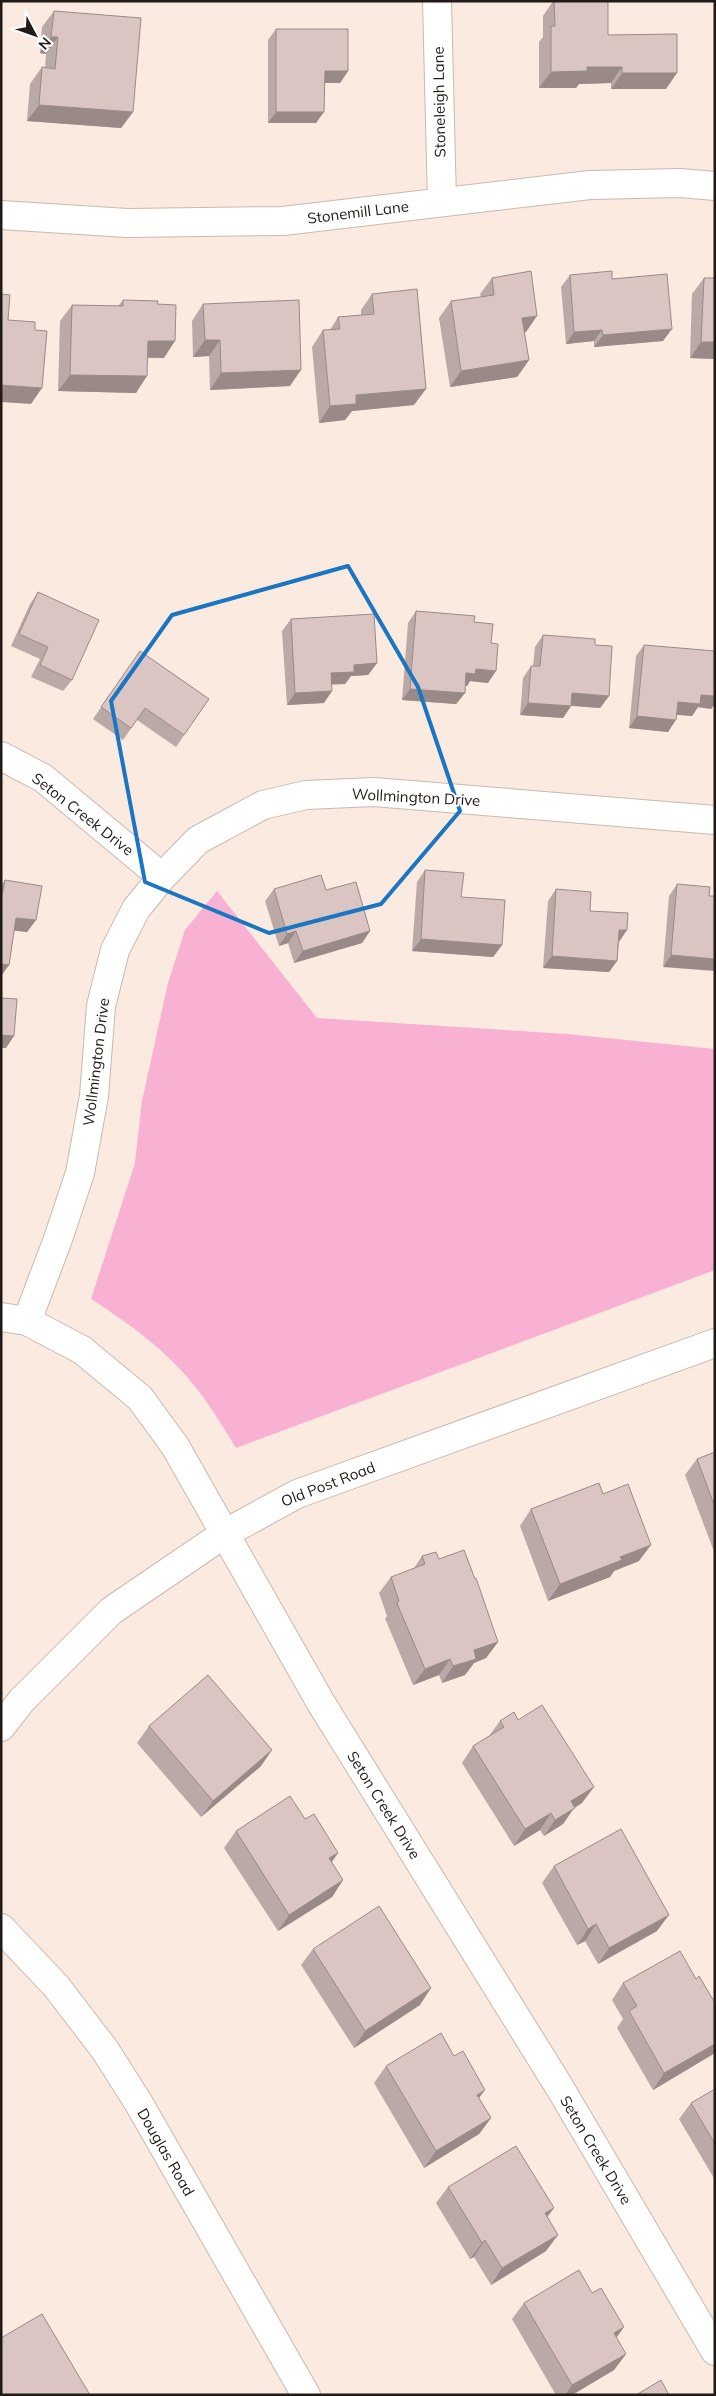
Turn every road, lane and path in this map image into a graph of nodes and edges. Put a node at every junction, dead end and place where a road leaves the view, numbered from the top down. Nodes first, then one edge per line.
1 (437, 1) edge
2 (715, 186) edge
3 (442, 202) junction
4 (1, 215) edge
5 (1, 756) edge
6 (715, 820) edge
7 (162, 877) junction
8 (14, 1319) edge
9 (715, 1343) edge
10 (224, 1534) junction
11 (1, 1727) edge
12 (1, 1928) edge
13 (715, 2351) edge
14 (306, 2395) edge

1 - 3 street, Stoneleigh Lane
2 - 3 street, Stonemill Lane
3 - 4 street, Stonemill Lane
5 - 7 street, Seton Creek Drive
6 - 7 street, Wollmington Drive
7 - 8 street, Wollmington Drive
8 - 10 street, Seton Creek Drive
9 - 10 street, Old Post Road
10 - 11 street, Old Post Road
10 - 13 street, Seton Creek Drive
12 - 14 street, Douglas Road

